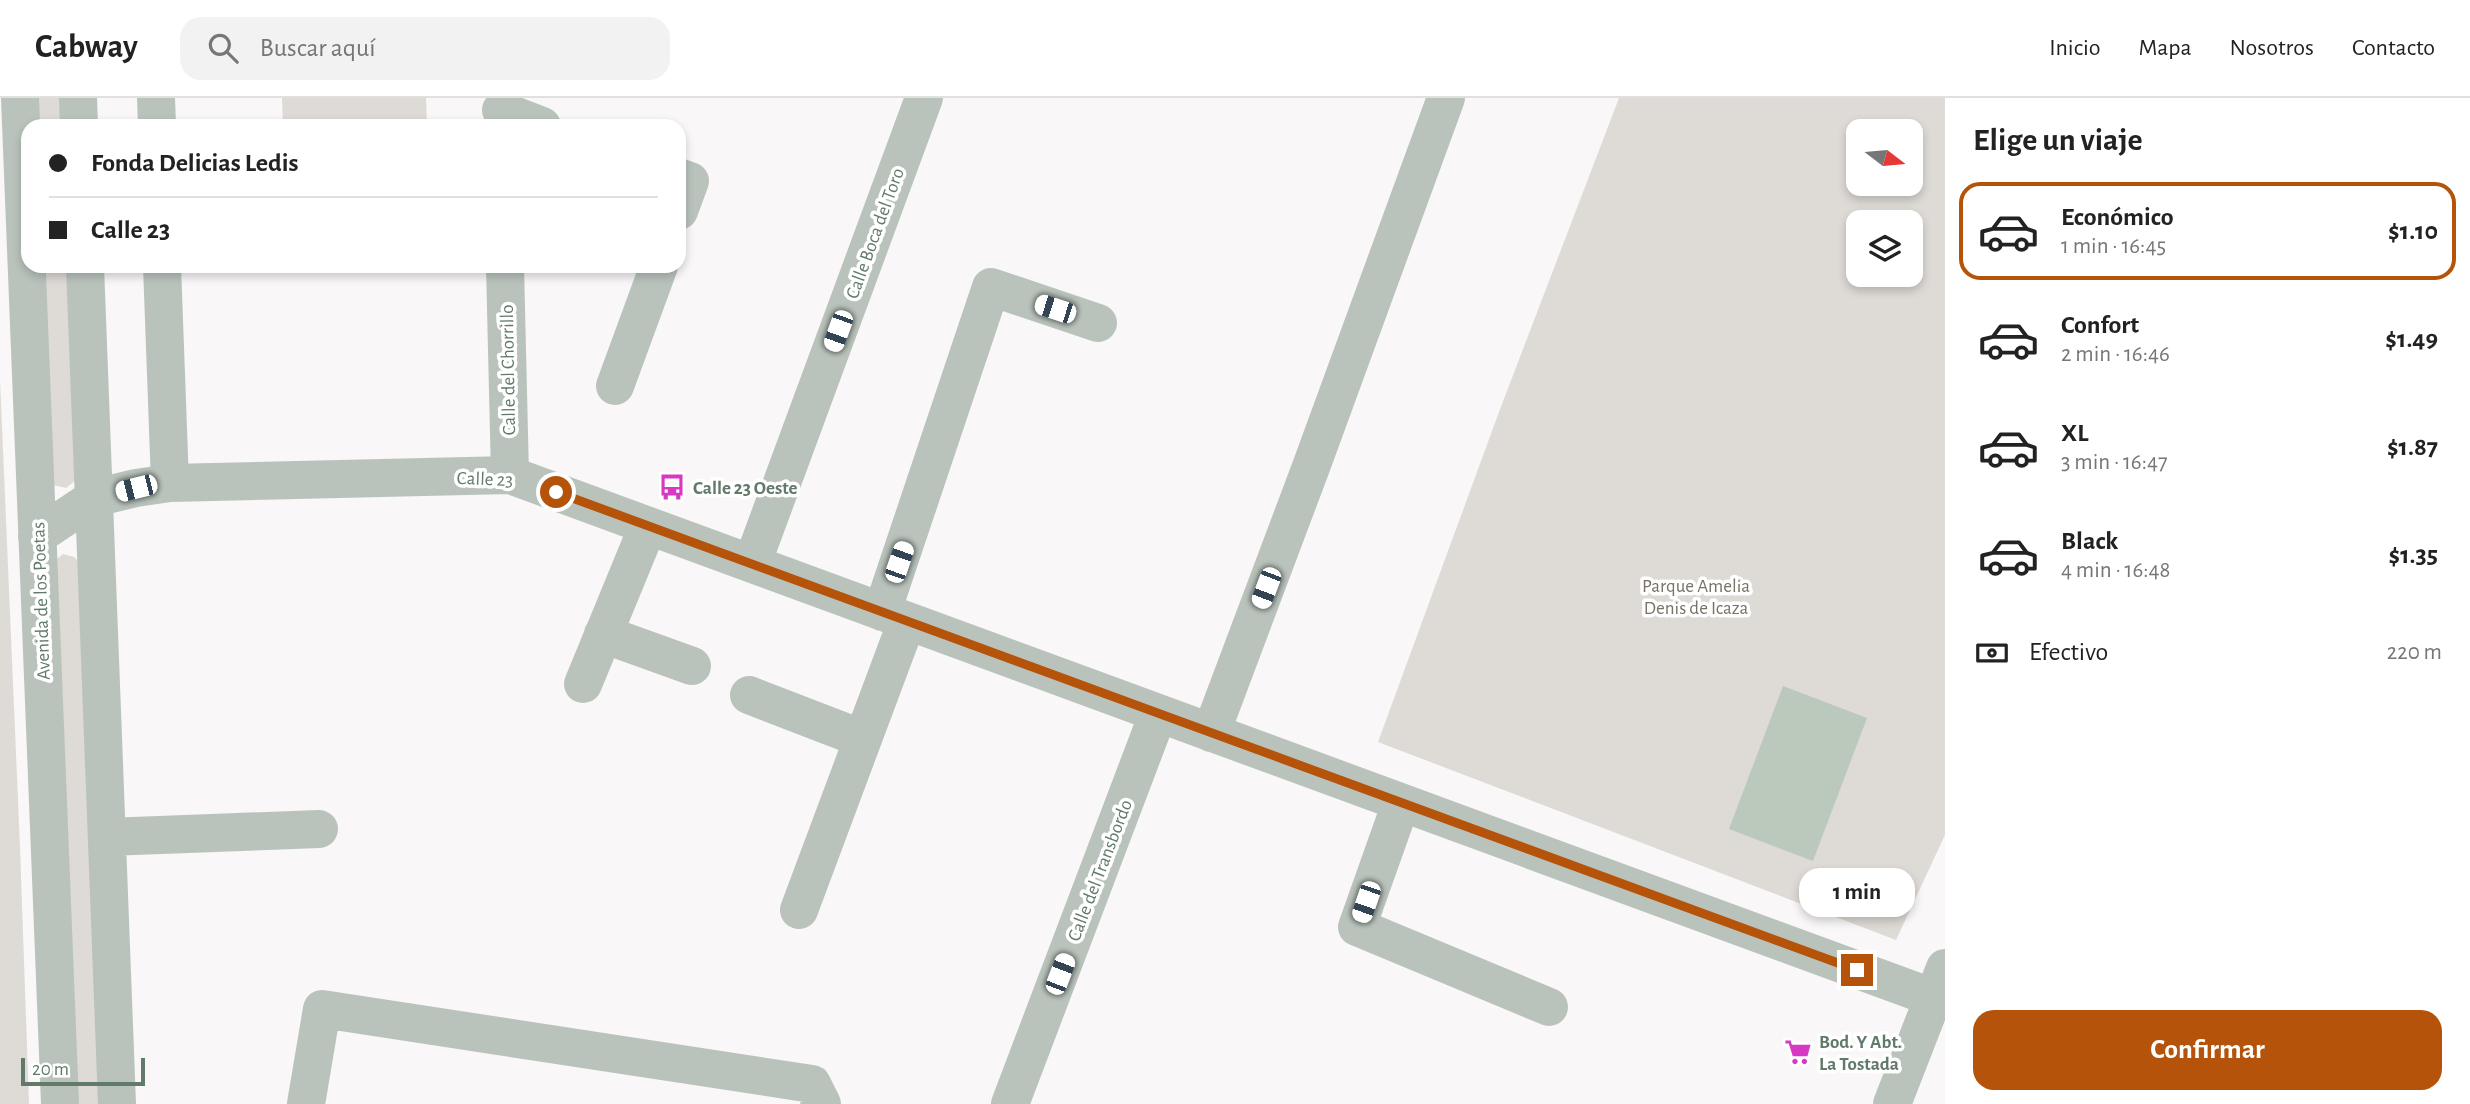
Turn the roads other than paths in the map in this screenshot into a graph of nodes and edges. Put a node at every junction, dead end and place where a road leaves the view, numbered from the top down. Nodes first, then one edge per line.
1 (20, 98) edge
2 (78, 98) edge
3 (156, 98) edge
4 (924, 98) edge
5 (1446, 98) edge
6 (501, 111) edge
7 (79, 119) edge
8 (157, 119) edge
9 (523, 119) edge
10 (21, 124) edge
11 (27, 273) edge
12 (85, 273) edge
13 (162, 273) edge
14 (505, 273) edge
15 (656, 273) edge
16 (1098, 323) dead end
17 (615, 386) dead end
18 (510, 475) junction
19 (170, 483) junction
20 (94, 499) junction
21 (648, 526) junction
22 (37, 536) junction
23 (752, 564) junction
24 (895, 617) junction
25 (603, 634) junction
26 (692, 666) dead end
27 (583, 684) dead end
28 (749, 695) dead end
29 (1158, 714) junction
30 (1211, 733) junction
31 (863, 739) junction
32 (1401, 803) junction
33 (318, 829) dead end
34 (107, 837) junction
35 (799, 909) dead end
36 (1941, 990) edge
37 (1549, 1007) dead end
38 (60, 1104) edge
39 (117, 1104) edge
40 (306, 1104) edge
41 (822, 1104) edge
42 (1010, 1104) edge
43 (1892, 1104) edge

1 - 10 street, Avenida de los Poetas
2 - 7 street
3 - 8 street
4 - 23 street, Calle Boca del Toro
5 - 30 street
6 - 9 street
11 - 22 street, Avenida de los Poetas
12 - 20 street
13 - 19 street
14 - 18 street, Calle del Chorrillo
15 - 17 street
16 - 24 street
18 - 19 street, Calle 23
18 - 21 street, Calle 23
19 - 20 street, Calle 23
20 - 22 street, Calle 23
20 - 34 street
21 - 23 street, Calle 23
21 - 25 street
22 - 38 street, Avenida de los Poetas
23 - 24 street, Calle 23
24 - 29 street, Calle 23
24 - 31 street
25 - 26 street
25 - 27 street
28 - 31 street
29 - 30 street, Calle 23
29 - 42 street, Calle del Transbordo
30 - 32 street, Calle 23
31 - 35 street
32 - 36 street, Calle 23
32 - 37 street
33 - 34 street
34 - 39 street
36 - 43 street
40 - 41 street

